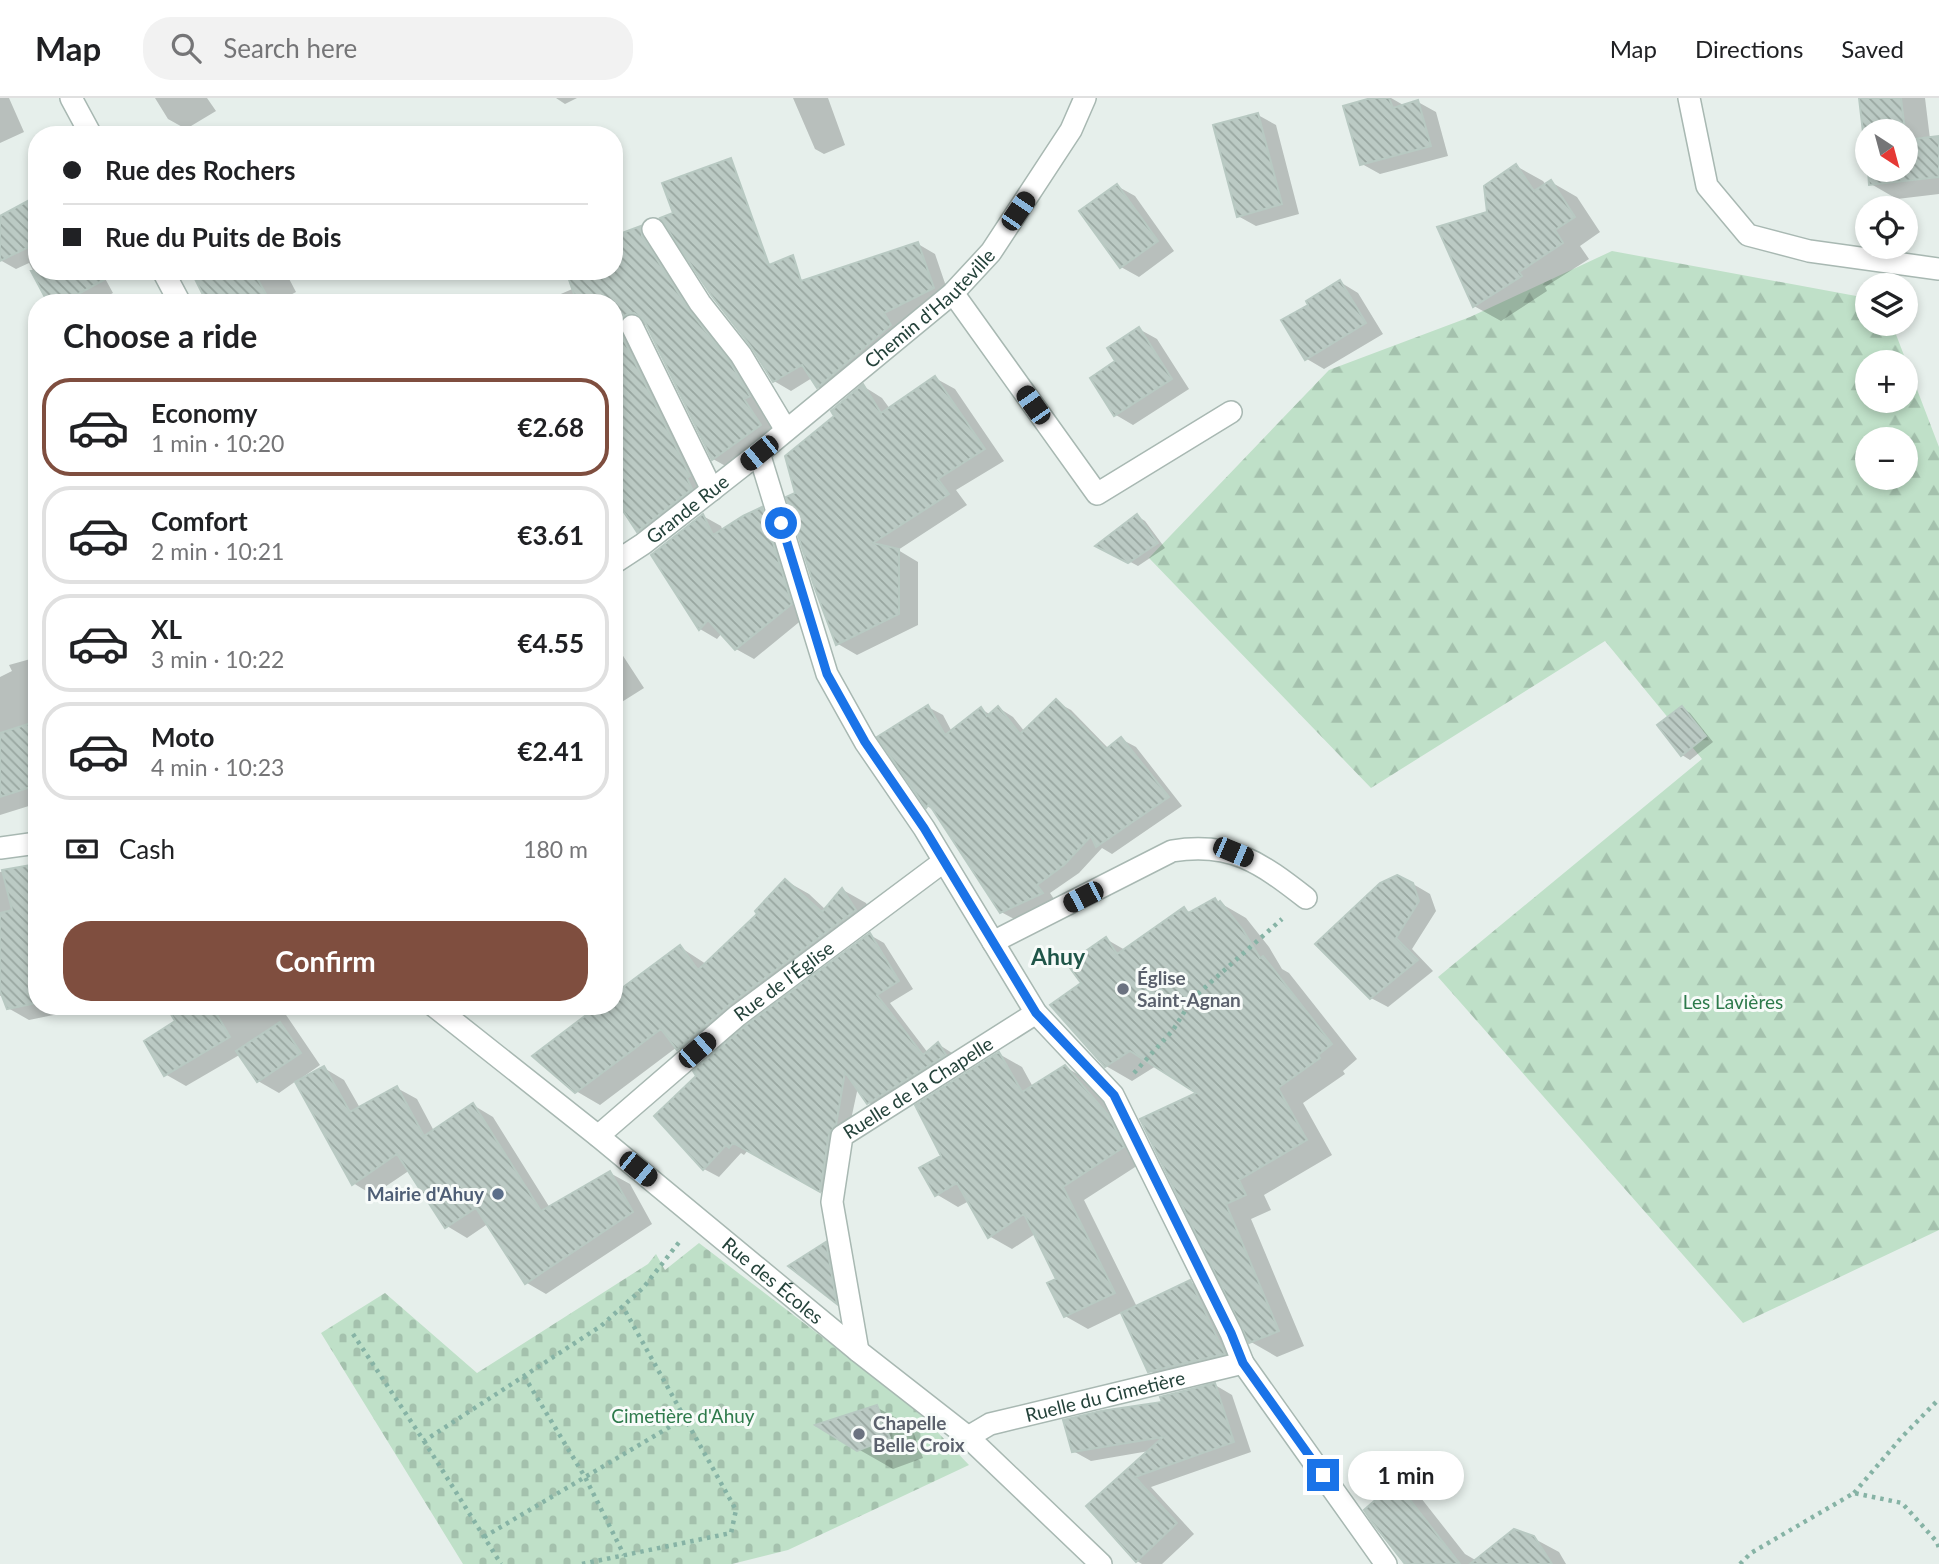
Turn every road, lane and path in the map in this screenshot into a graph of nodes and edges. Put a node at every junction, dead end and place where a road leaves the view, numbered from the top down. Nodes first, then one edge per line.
1 (71, 98) edge
2 (1085, 98) edge
3 (1689, 98) edge
4 (86, 126) edge
5 (653, 229) dead end
6 (1939, 269) edge
7 (953, 293) junction
8 (632, 326) dead end
9 (1231, 412) dead end
10 (786, 430) junction
11 (759, 453) junction
12 (712, 490) junction
13 (623, 557) edge
14 (28, 844) edge
15 (0, 848) edge
16 (943, 862) junction
17 (1306, 898) joint
18 (993, 942) junction
19 (1036, 1013) junction
20 (445, 1015) edge
21 (1114, 1095) junction
22 (598, 1136) junction
23 (698, 1218) junction
24 (622, 1307) junction
25 (354, 1334) dead end
26 (858, 1351) junction
27 (1243, 1363) junction
28 (524, 1376) junction
29 (1939, 1399) edge
30 (683, 1419) junction
31 (968, 1437) junction
32 (424, 1441) junction
33 (585, 1478) junction
34 (1854, 1493) junction
35 (484, 1537) junction
36 (1939, 1548) edge
37 (624, 1555) junction
38 (501, 1564) edge
39 (582, 1564) edge
40 (1101, 1564) edge
41 (1386, 1564) edge
42 (1740, 1564) edge

1 - 4 street
2 - 7 street, Chemin d'Hauteville
3 - 6 street
5 - 10 street
7 - 9 street
7 - 10 street, Chemin d'Hauteville
8 - 12 street
10 - 11 street, Chemin d'Hauteville
11 - 12 street, Grande Rue
11 - 16 street
12 - 13 street, Grande Rue
14 - 15 street
16 - 18 street
16 - 22 street, Rue de l'Église
17 - 18 street
17 - 21 path
18 - 19 street
19 - 21 street
19 - 26 street, Ruelle de la Chapelle
20 - 22 street, Rue des Écoles
21 - 27 street
22 - 23 street, Rue des Écoles
23 - 24 path
23 - 26 street, Rue des Écoles
24 - 28 path
24 - 30 path
25 - 32 path
26 - 31 street, Rue des Écoles
27 - 31 street, Ruelle du Cimetière
27 - 41 street
28 - 32 path
28 - 33 path
29 - 34 path
30 - 33 path
30 - 37 path
31 - 40 street, Rue des Écoles
32 - 35 path
33 - 35 path
33 - 37 path
34 - 36 path
34 - 42 path
35 - 38 path
37 - 39 path

